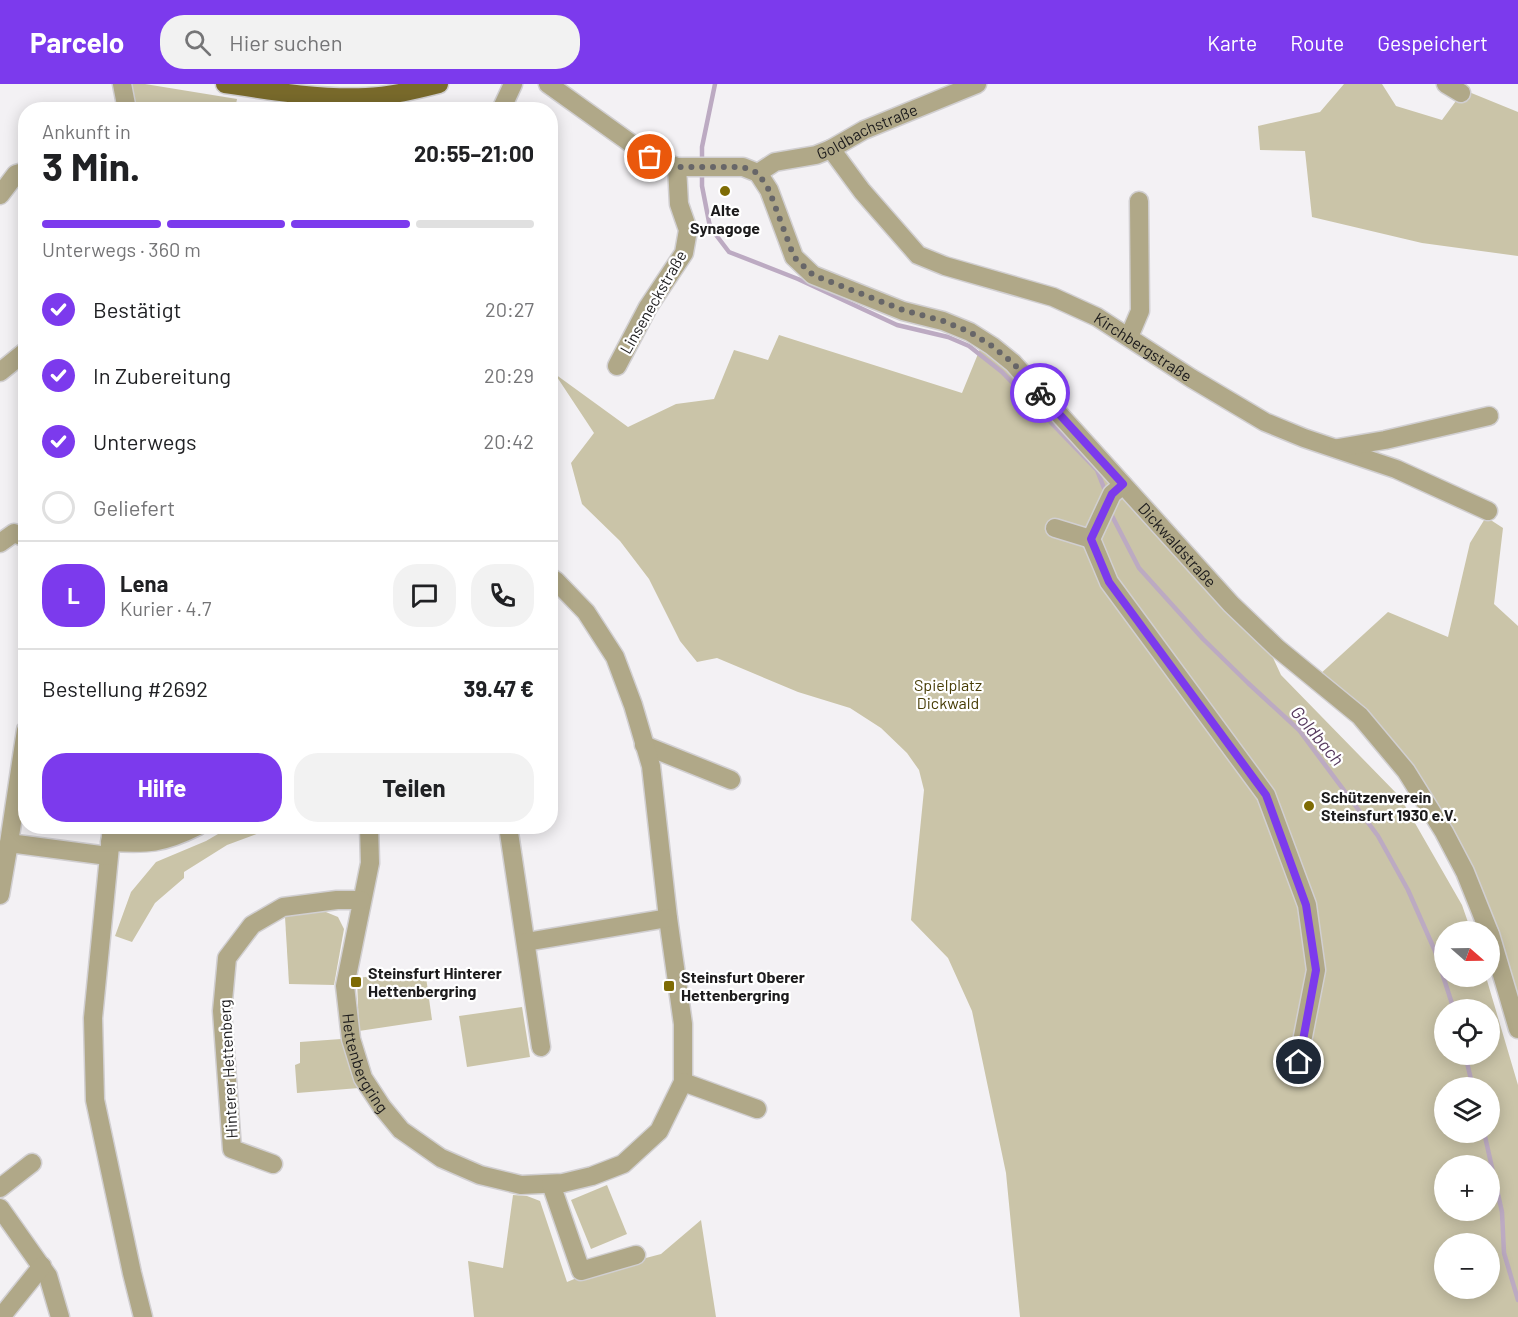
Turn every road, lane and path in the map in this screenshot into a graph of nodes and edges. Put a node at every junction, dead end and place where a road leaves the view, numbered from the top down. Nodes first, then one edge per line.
1 (122, 84) edge
2 (439, 84) edge
3 (513, 84) edge
4 (548, 84) edge
5 (977, 84) edge
6 (235, 85) edge
7 (125, 102) edge
8 (505, 102) edge
9 (831, 149) junction
10 (683, 168) junction
11 (18, 173) edge
12 (758, 173) junction
13 (0, 195) edge
14 (1139, 201) dead end
15 (1129, 337) junction
16 (18, 357) edge
17 (617, 366) dead end
18 (0, 372) edge
19 (1489, 417) dead end
20 (1336, 448) junction
21 (1123, 484) junction
22 (1488, 511) dead end
23 (1055, 528) dead end
24 (18, 535) edge
25 (1091, 539) junction
26 (0, 543) edge
27 (558, 582) edge
28 (644, 745) junction
29 (731, 780) dead end
30 (18, 783) edge
31 (183, 834) edge
32 (369, 834) edge
33 (509, 834) edge
34 (110, 841) edge
35 (9, 843) junction
36 (0, 895) edge
37 (361, 900) junction
38 (668, 918) junction
39 (1484, 921) edge
40 (526, 942) junction
41 (1500, 969) edge
42 (1518, 1029) edge
43 (541, 1047) dead end
44 (1299, 1062) dead end
45 (683, 1082) junction
46 (757, 1109) dead end
47 (32, 1163) dead end
48 (273, 1164) dead end
49 (551, 1184) junction
50 (0, 1188) edge
51 (0, 1208) edge
52 (636, 1255) dead end
53 (42, 1266) junction
54 (0, 1317) edge
55 (60, 1317) edge
56 (143, 1317) edge

1 - 7 street
2 - 6 main road
3 - 8 street
4 - 10 street
5 - 9 street, Goldbachstraße
9 - 12 street, Goldbachstraße
9 - 15 street, Kirchbergstraße
10 - 12 street
10 - 17 street, Linseneckstraße
11 - 13 street
12 - 21 street, Dickwaldstraße
14 - 15 street
15 - 20 street, Kirchbergstraße
16 - 18 street
19 - 20 street
20 - 22 street, Kirchbergstraße
21 - 25 street
21 - 39 street, Dickwaldstraße
23 - 25 street
24 - 26 street
25 - 44 street
27 - 28 street, Hettenbergring
28 - 29 street
28 - 38 street, Hettenbergring
30 - 35 street
31 - 34 street
32 - 37 street, Hettenbergring
33 - 40 street
34 - 35 street
34 - 56 street
35 - 36 street
37 - 48 street, Hinterer Hettenberg
37 - 49 street, Hettenbergring
38 - 40 street
38 - 45 street, Hettenbergring
40 - 43 street
41 - 42 street, Dickwaldstraße
45 - 46 street
45 - 49 street, Hettenbergring
47 - 50 street
49 - 52 street
51 - 53 street
53 - 54 street
53 - 55 street

